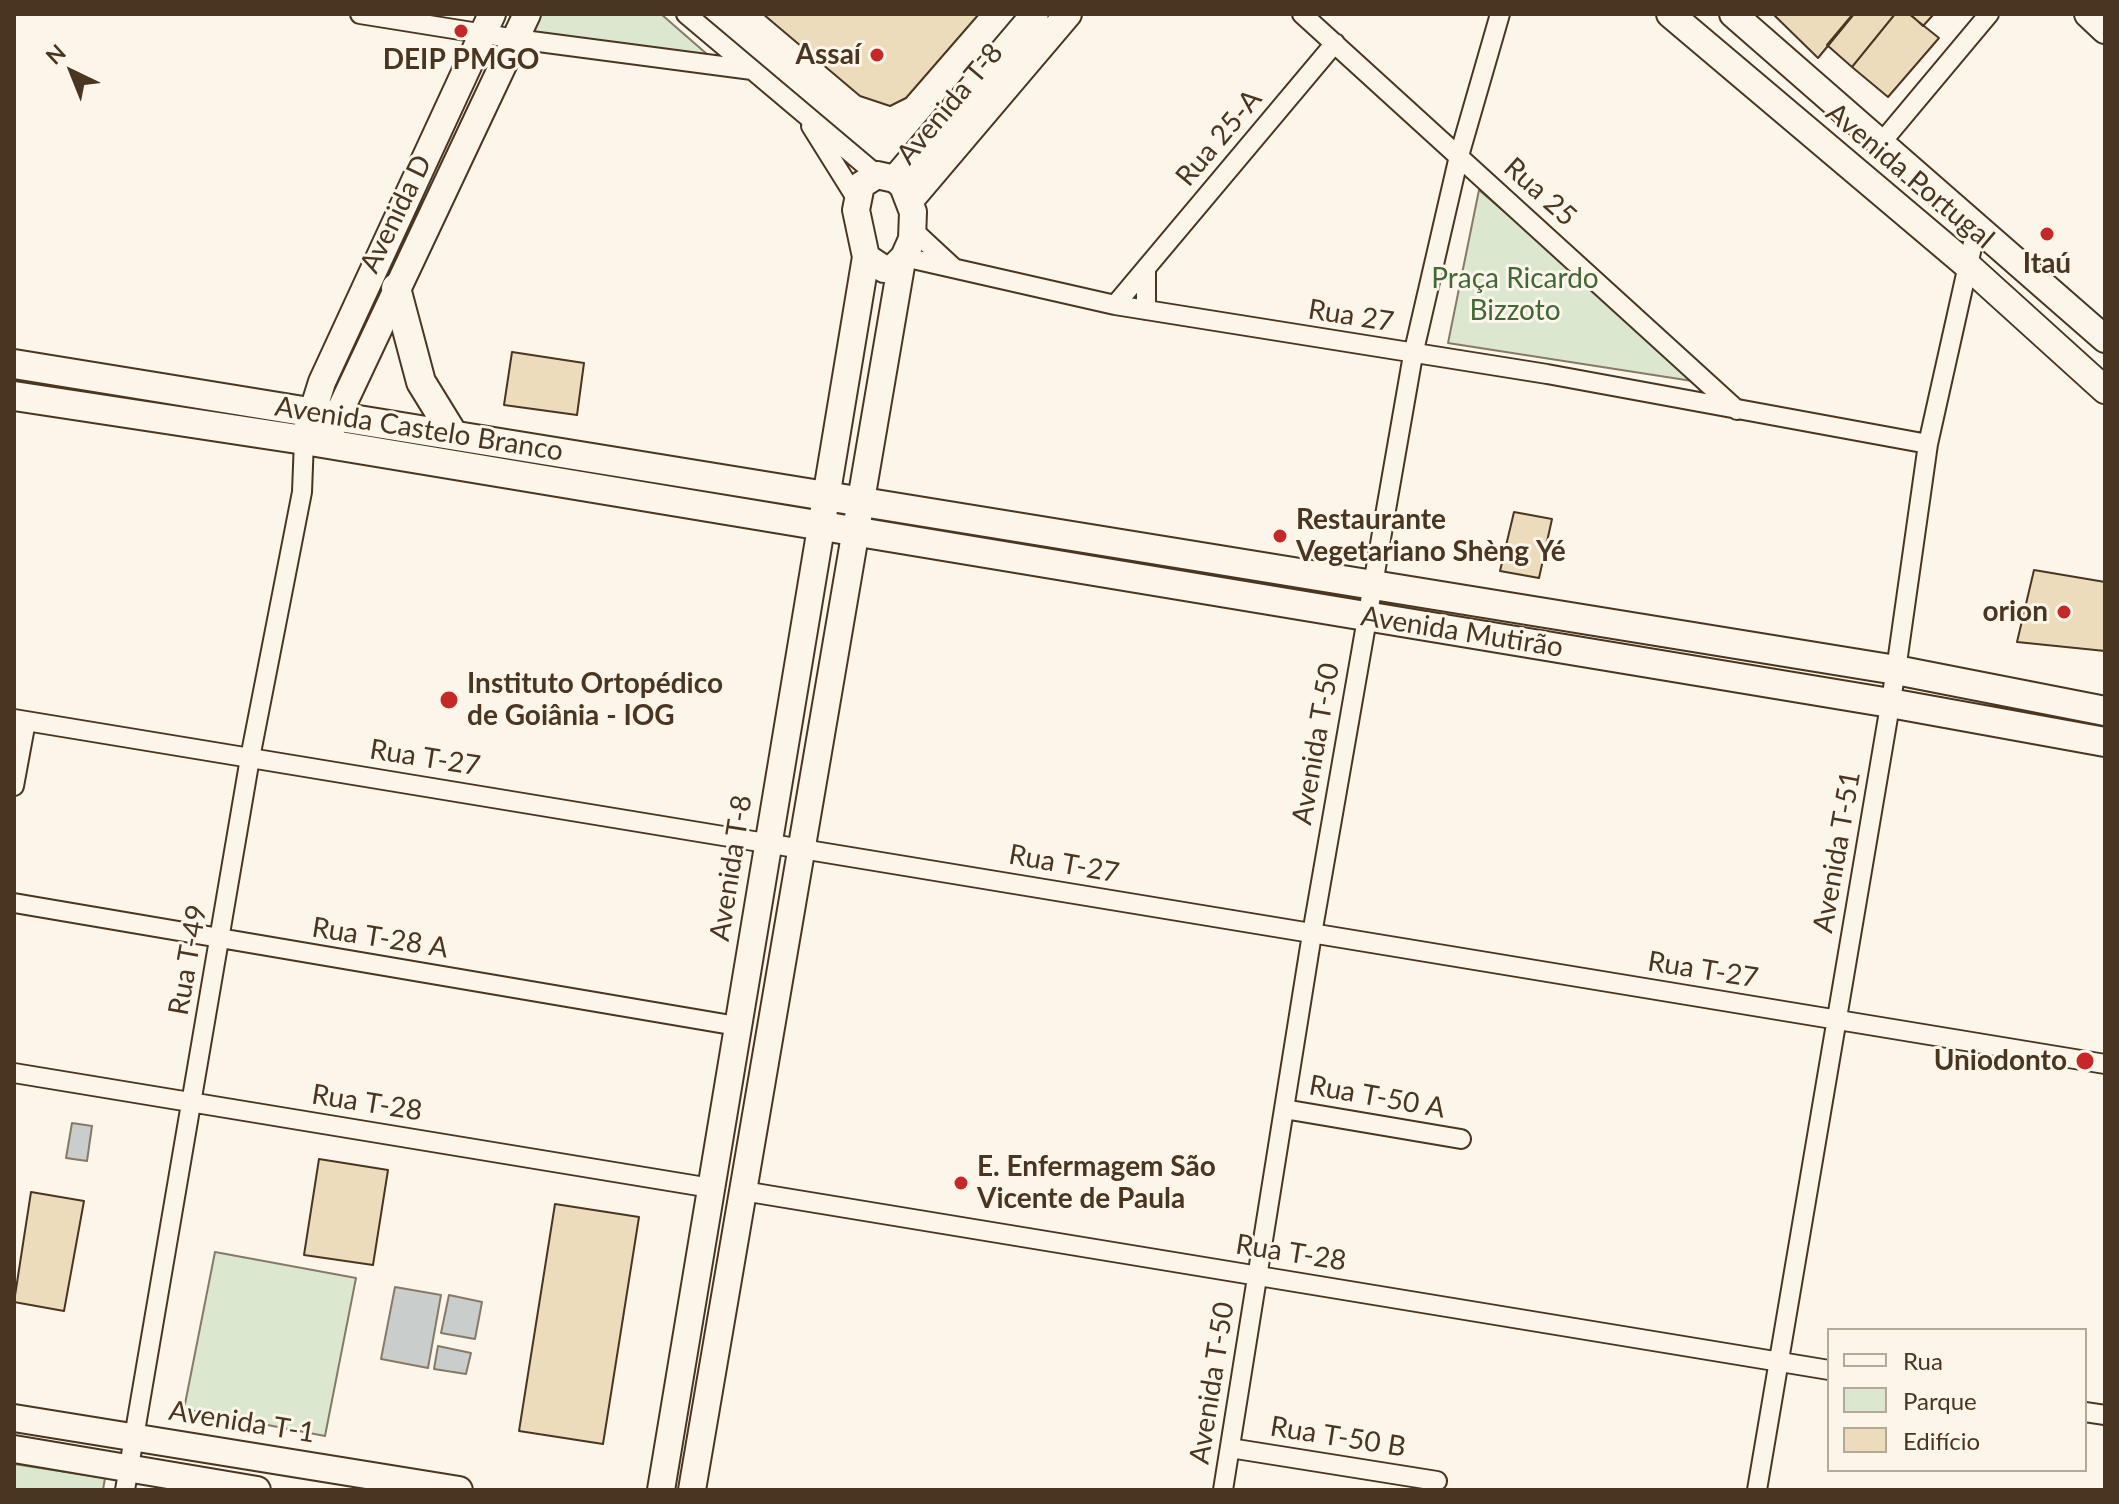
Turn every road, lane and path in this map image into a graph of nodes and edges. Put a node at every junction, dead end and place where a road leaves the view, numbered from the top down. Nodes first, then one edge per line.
1 (360, 14) edge
2 (527, 14) edge
3 (686, 14) edge
4 (1035, 14) edge
5 (1068, 14) edge
6 (1302, 14) edge
7 (1500, 14) edge
8 (1670, 14) edge
9 (1733, 14) edge
10 (1989, 14) edge
11 (2088, 14) edge
12 (488, 24) edge
13 (2105, 30) edge
14 (516, 39) junction
15 (1335, 43) junction
16 (752, 70) junction
17 (801, 110) junction
18 (1881, 143) junction
19 (1459, 156) junction
20 (894, 184) junction
21 (856, 198) junction
22 (1977, 225) junction
23 (913, 230) junction
24 (866, 257) junction
25 (903, 259) junction
26 (1967, 265) junction
27 (1146, 268) junction
28 (956, 270) junction
29 (396, 288) junction
30 (1115, 305) junction
31 (1146, 310) junction
32 (2105, 339) edge
33 (1413, 355) junction
34 (14, 364) edge
35 (2105, 390) edge
36 (14, 396) edge
37 (1739, 412) junction
38 (323, 414) junction
39 (453, 434) junction
40 (314, 442) junction
41 (1928, 444) junction
42 (824, 495) junction
43 (860, 501) junction
44 (819, 527) junction
45 (855, 533) junction
46 (1372, 585) junction
47 (1367, 617) junction
48 (1896, 670) junction
49 (1890, 703) junction
50 (2105, 711) edge
51 (20, 720) edge
52 (2105, 742) edge
53 (250, 758) junction
54 (14, 786) edge
55 (768, 842) junction
56 (801, 848) junction
57 (14, 903) edge
58 (1312, 934) junction
59 (220, 940) junction
60 (1837, 1020) junction
61 (737, 1026) junction
62 (2105, 1064) edge
63 (14, 1073) edge
64 (193, 1102) junction
65 (1284, 1109) junction
66 (1461, 1139) dead end
67 (711, 1188) junction
68 (743, 1191) junction
69 (1258, 1276) junction
70 (1779, 1362) junction
71 (1827, 1370) edge
72 (14, 1418) edge
73 (134, 1437) junction
74 (1230, 1448) junction
75 (14, 1449) edge
76 (127, 1479) edge
77 (1437, 1481) dead end
78 (257, 1490) edge
79 (459, 1490) edge
80 (661, 1490) edge
81 (692, 1490) edge
82 (1223, 1490) edge
83 (1757, 1490) edge

1 - 12 street
2 - 14 street, Avenida D
3 - 16 street
4 - 20 street, Avenida T-8
5 - 20 street, Avenida T-8
6 - 15 street, Rua 25
7 - 19 street, Avenida T-50
8 - 26 street, Avenida Portugal
9 - 18 street, Avenida Portugal
10 - 18 street
11 - 13 street
12 - 14 street
12 - 38 street, Avenida D
14 - 16 street
14 - 29 street, Avenida D
15 - 19 street, Rua 25
15 - 27 street, Rua 25-A
16 - 17 street
17 - 20 street
17 - 21 street
18 - 22 street, Avenida Portugal
19 - 33 street, Avenida T-50
19 - 37 street, Rua 25
20 - 21 street
20 - 23 street
21 - 24 street
22 - 26 street, Avenida T-51
22 - 32 street, Avenida Portugal
23 - 25 street
23 - 28 street
24 - 25 street
24 - 42 street, Avenida T-8
25 - 28 street, Rua 27
25 - 43 street
26 - 35 street, Avenida Portugal
26 - 41 street, Avenida T-51
27 - 30 street, Rua 25-A
27 - 31 street
28 - 30 street, Rua 27
29 - 38 street, Avenida D
29 - 39 main road
30 - 31 street, Rua 27
31 - 33 street, Rua 27
33 - 37 street, Rua 27
33 - 46 street, Avenida T-50
34 - 38 main road, Avenida Castelo Branco
36 - 40 main road, Avenida Castelo Branco
37 - 41 street, Rua 27
38 - 39 main road, Avenida Castelo Branco
38 - 40 street, Avenida D
39 - 42 main road, Avenida Castelo Branco
40 - 44 main road, Avenida Castelo Branco
40 - 53 street, Rua T-49
41 - 48 street, Avenida T-51
42 - 43 main road, Avenida Mutirão
42 - 44 street, Avenida T-8
43 - 45 street
43 - 46 main road, Avenida Mutirão
44 - 45 main road, Avenida Mutirão
44 - 55 street, Avenida T-8
45 - 47 main road, Avenida Mutirão
45 - 56 street
46 - 47 street, Avenida T-50
46 - 48 main road, Avenida Mutirão
47 - 49 main road, Avenida Mutirão
47 - 58 street, Avenida T-50
48 - 49 street, Avenida T-51
48 - 50 main road, Avenida Mutirão
49 - 52 main road, Avenida Mutirão
49 - 60 street, Avenida T-51
51 - 53 street, Rua T-27
51 - 54 street
53 - 55 street, Rua T-27
53 - 59 street, Rua T-49
55 - 56 street, Rua T-27
55 - 61 street, Avenida T-8
56 - 58 street, Rua T-27
56 - 68 street
57 - 59 street, Rua T-28 A
58 - 60 street, Rua T-27
58 - 65 street, Avenida T-50
59 - 61 street, Rua T-28 A
59 - 64 street, Rua T-49
60 - 62 street, Rua T-27
60 - 70 street, Avenida T-51
61 - 67 street, Avenida T-8
63 - 64 street, Rua T-28
64 - 67 street, Rua T-28
64 - 73 street, Rua T-49
65 - 66 street, Rua T-50 A
65 - 69 street, Avenida T-50
67 - 80 street, Avenida T-8
68 - 69 street, Rua T-28
68 - 81 street
69 - 70 street, Rua T-28
69 - 74 street, Avenida T-50
70 - 71 street, Rua T-28
70 - 83 street, Avenida T-51
72 - 73 street, Avenida T-1
73 - 76 street, Rua T-49
73 - 79 street, Avenida T-1
74 - 77 street, Rua T-50 B
74 - 82 street, Avenida T-50
75 - 76 street
76 - 78 street

